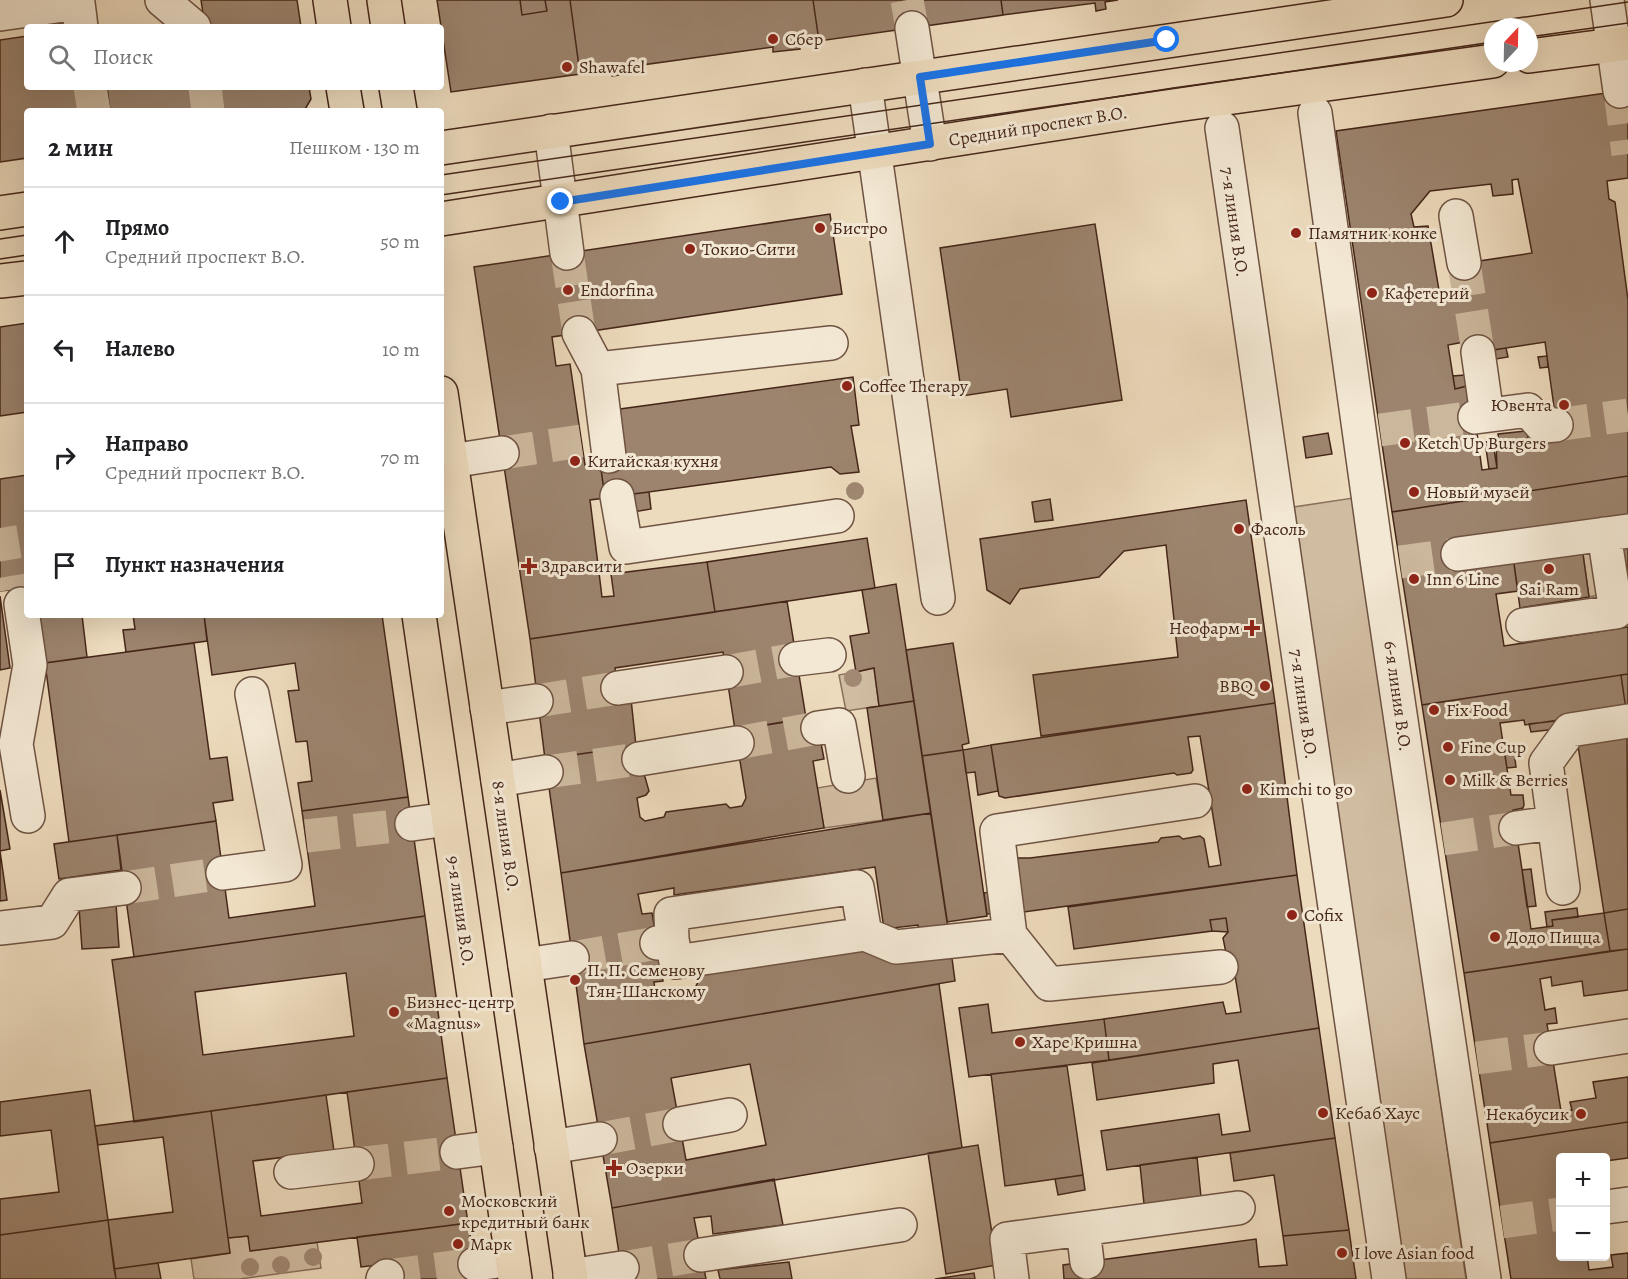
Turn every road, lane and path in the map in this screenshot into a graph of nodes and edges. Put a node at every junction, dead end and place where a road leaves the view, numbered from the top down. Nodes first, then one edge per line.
1 (162, 0) edge
2 (330, 0) edge
3 (384, 0) edge
4 (1446, 0) edge
5 (1607, 0) edge
6 (1620, 0) edge
7 (0, 14) edge
8 (81, 24) edge
9 (190, 24) edge
10 (334, 24) edge
11 (388, 24) edge
12 (912, 28) tunnel mouth
13 (1622, 44) edge
14 (1538, 55) edge
15 (1484, 62) edge
16 (920, 77) junction
17 (865, 85) junction
18 (343, 90) edge
19 (396, 90) edge
20 (1620, 91) tunnel mouth
21 (346, 108) edge
22 (400, 108) edge
23 (1315, 113) dead end
24 (1222, 128) dead end
25 (550, 131) junction
26 (930, 144) junction
27 (444, 148) edge
28 (875, 153) junction
29 (561, 202) junction
30 (24, 209) edge
31 (0, 213) edge
32 (1456, 216) dead end
33 (444, 219) edge
34 (567, 254) tunnel mouth
35 (1464, 263) tunnel mouth
36 (24, 278) edge
37 (0, 281) edge
38 (579, 333) tunnel mouth
39 (831, 343) dead end
40 (1478, 352) tunnel mouth
41 (598, 369) junction
42 (444, 413) edge
43 (1556, 425) tunnel mouth
44 (599, 445) dead end
45 (502, 453) tunnel mouth
46 (451, 461) junction
47 (617, 496) dead end
48 (837, 516) dead end
49 (1616, 533) edge
50 (1458, 554) tunnel mouth
51 (938, 598) dead end
52 (19, 599) tunnel mouth
53 (419, 618) edge
54 (1523, 625) dead end
55 (830, 655) dead end
56 (796, 660) tunnel mouth
57 (726, 672) tunnel mouth
58 (618, 688) tunnel mouth
59 (252, 694) dead end
60 (536, 701) tunnel mouth
61 (487, 708) junction
62 (1628, 721) edge
63 (818, 728) tunnel mouth
64 (737, 742) tunnel mouth
65 (8, 746) edge
66 (639, 759) tunnel mouth
67 (546, 772) tunnel mouth
68 (848, 776) dead end
69 (498, 780) junction
70 (1195, 801) dead end
71 (28, 816) dead end
72 (448, 819) junction
73 (1554, 823) junction
74 (412, 824) tunnel mouth
75 (1516, 828) tunnel mouth
76 (223, 873) tunnel mouth
77 (124, 888) tunnel mouth
78 (1563, 888) dead end
79 (0, 928) edge
80 (865, 934) junction
81 (1010, 934) junction
82 (572, 958) tunnel mouth
83 (525, 965) junction
84 (1221, 968) dead end
85 (1628, 1036) edge
86 (1551, 1048) tunnel mouth
87 (730, 1115) dead end
88 (680, 1124) tunnel mouth
89 (600, 1138) tunnel mouth
90 (496, 1147) junction
91 (551, 1147) junction
92 (457, 1152) tunnel mouth
93 (357, 1164) tunnel mouth
94 (291, 1172) dead end
95 (1628, 1204) edge
96 (1610, 1206) edge
97 (1238, 1208) dead end
98 (900, 1225) dead end
99 (1083, 1229) junction
100 (702, 1256) tunnel mouth
101 (1087, 1262) dead end
102 (476, 1264) tunnel mouth
103 (622, 1268) tunnel mouth
104 (514, 1269) edge
105 (570, 1277) edge
106 (1012, 1279) edge
107 (1389, 1279) edge
108 (1484, 1279) edge

1 - 9 street
2 - 10 main road
3 - 11 main road
4 - 16 main road
5 - 13 street
6 - 13 street
7 - 8 street
12 - 16 street
13 - 14 main road
13 - 20 street
15 - 26 main road, Средний проспект В.О.
16 - 17 main road
16 - 26 street
17 - 25 main road
17 - 28 street
18 - 21 main road
19 - 22 main road
23 - 108 street, 6-я линия В.О.
24 - 107 street, 7-я линия В.О.
25 - 27 main road
25 - 29 street
26 - 28 main road, Средний проспект В.О.
28 - 29 main road, Средний проспект В.О.
28 - 51 street
29 - 33 main road, Средний проспект В.О.
29 - 34 street
30 - 31 main road
32 - 35 street
36 - 37 main road
38 - 41 street
39 - 41 street
40 - 43 street
41 - 44 street
42 - 46 main road, 8-я линия В.О.
45 - 46 street
46 - 61 main road, 8-я линия В.О.
47 - 48 street
49 - 50 street
49 - 54 street
52 - 65 street
53 - 72 main road, 9-я линия В.О.
55 - 56 street
57 - 58 street
59 - 76 street
60 - 61 street
61 - 69 main road, 8-я линия В.О.
62 - 73 street
63 - 68 street
64 - 66 street
65 - 71 street
67 - 69 street
69 - 83 main road, 8-я линия В.О.
70 - 81 street
72 - 74 street
72 - 90 main road, 9-я линия В.О.
73 - 75 street
73 - 78 street
77 - 79 street
80 - 80 street
80 - 81 street
81 - 84 street
82 - 83 street
83 - 91 main road, 8-я линия В.О.
85 - 86 street
87 - 88 street
89 - 91 street
90 - 92 street
90 - 104 main road, 9-я линия В.О.
91 - 105 main road, 8-я линия В.О.
93 - 94 street
95 - 96 street
97 - 99 street
98 - 100 street
99 - 101 street
99 - 106 street
102 - 104 street
103 - 105 street

